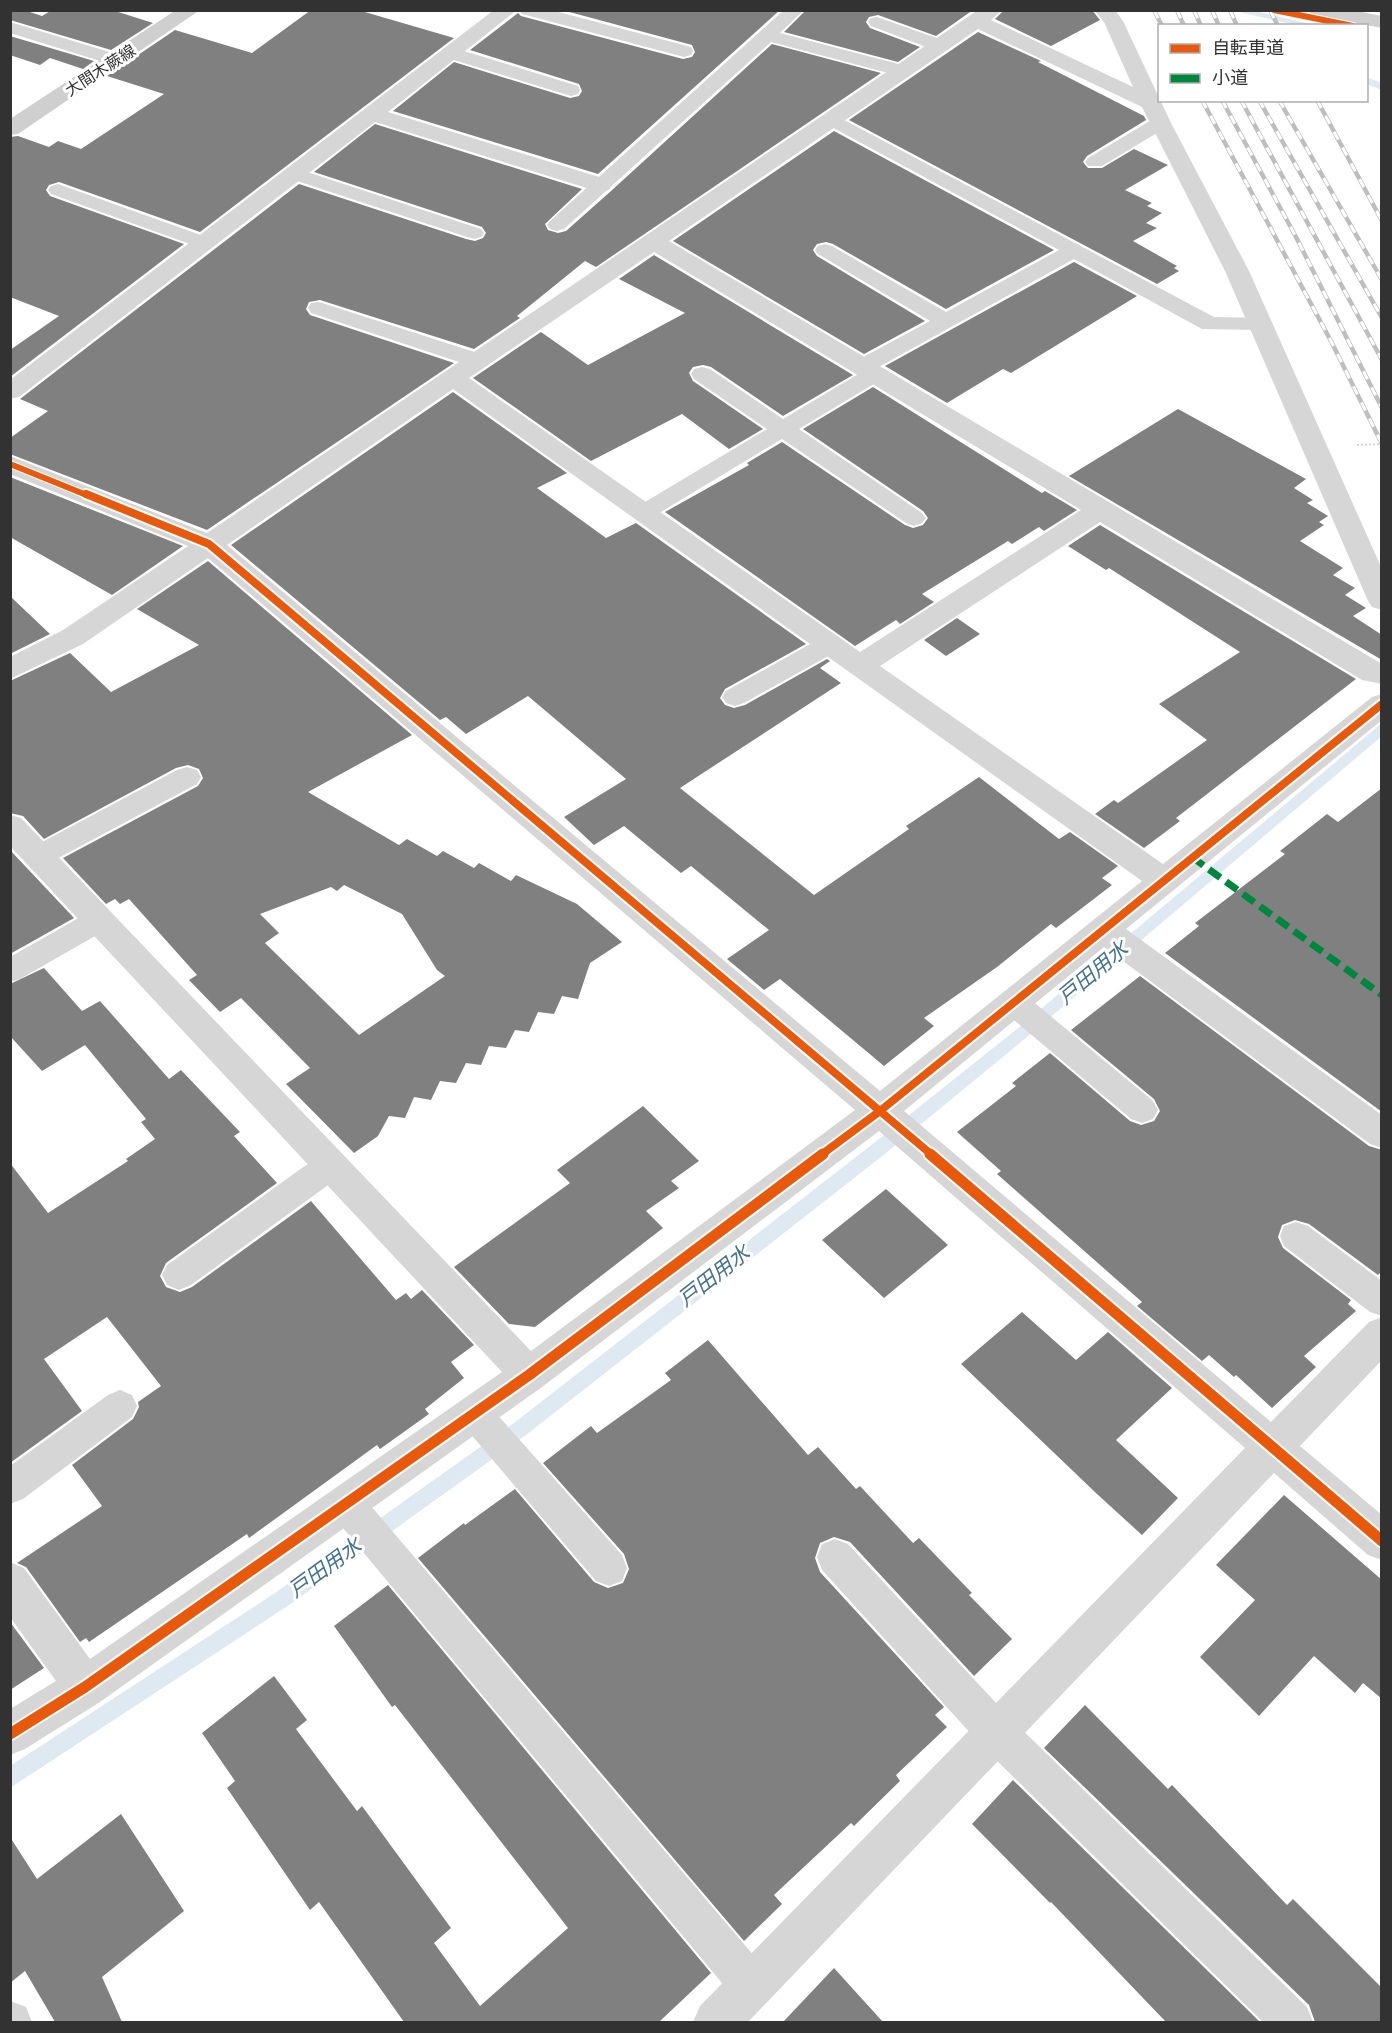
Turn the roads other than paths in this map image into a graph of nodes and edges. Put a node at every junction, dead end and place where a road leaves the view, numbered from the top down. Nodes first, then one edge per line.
1 (190, 10) edge
2 (507, 10) edge
3 (528, 10) edge
4 (795, 10) edge
5 (1104, 10) edge
6 (1317, 10) edge
7 (986, 14) edge
8 (877, 22) dead end
9 (1382, 22) edge
10 (10, 27) edge
11 (767, 35) junction
12 (941, 46) junction
13 (684, 51) dead end
14 (452, 53) junction
15 (116, 60) junction
16 (903, 71) junction
17 (571, 90) dead end
18 (372, 114) junction
19 (1157, 114) junction
20 (833, 120) junction
21 (10, 129) edge
22 (1095, 162) dead end
23 (295, 174) junction
24 (601, 185) junction
25 (58, 190) dead end
26 (557, 225) dead end
27 (474, 233) dead end
28 (654, 242) junction
29 (205, 243) junction
30 (825, 250) dead end
31 (1073, 251) junction
32 (319, 308) dead end
33 (946, 321) junction
34 (1260, 323) junction
35 (479, 361) junction
36 (868, 370) junction
37 (702, 374) dead end
38 (453, 378) junction
39 (10, 392) edge
40 (783, 429) junction
41 (10, 464) edge
42 (1100, 510) junction
43 (643, 513) junction
44 (914, 518) dead end
45 (209, 544) junction
46 (1382, 601) edge
47 (830, 644) junction
48 (859, 666) junction
49 (10, 669) edge
50 (1382, 674) edge
51 (735, 697) dead end
52 (1382, 704) edge
53 (187, 777) dead end
54 (10, 826) edge
55 (39, 856) junction
56 (1163, 880) junction
57 (99, 920) junction
58 (1102, 929) junction
59 (10, 971) edge
60 (1013, 1002) junction
61 (1142, 1110) dead end
62 (880, 1111) junction
63 (1382, 1134) edge
64 (331, 1165) junction
65 (1296, 1236) dead end
66 (179, 1275) dead end
67 (1382, 1301) edge
68 (1382, 1334) edge
69 (529, 1375) junction
70 (120, 1406) dead end
71 (474, 1413) junction
72 (1271, 1448) junction
73 (10, 1487) edge
74 (345, 1504) junction
75 (1382, 1541) edge
76 (836, 1557) dead end
77 (609, 1568) dead end
78 (10, 1582) edge
79 (85, 1687) junction
80 (996, 1733) junction
81 (10, 1734) edge
82 (752, 1986) junction
83 (716, 2022) edge
84 (1292, 2022) edge

1 - 15 main road, 大間木蕨線
2 - 14 street
3 - 13 lane
4 - 11 lane
5 - 19 street
6 - 9 main road
7 - 12 street
7 - 19 street
8 - 12 lane
10 - 15 lane
11 - 16 lane
11 - 24 lane
12 - 16 street
14 - 17 lane
14 - 18 street
15 - 21 main road, 大間木蕨線
16 - 20 street
18 - 23 street
18 - 24 street
19 - 22 lane
19 - 34 street
20 - 28 street
20 - 31 lane
23 - 27 lane
23 - 29 street
24 - 26 lane
25 - 29 lane
28 - 35 street
28 - 36 street
29 - 39 street
30 - 33 lane
31 - 33 lane
31 - 34 lane
32 - 35 lane
33 - 36 lane
34 - 46 street
35 - 38 street
36 - 40 lane
36 - 42 street
37 - 40 lane
38 - 43 street
38 - 45 street
40 - 43 lane
40 - 44 lane
41 - 45 street
42 - 48 street
42 - 50 street
43 - 47 street
45 - 49 street
45 - 62 street
47 - 48 street
47 - 51 lane
48 - 56 street
52 - 56 street
53 - 55 lane
54 - 55 street
55 - 57 street
56 - 58 street
57 - 59 lane
57 - 64 street
58 - 60 street
58 - 63 street
60 - 61 lane
60 - 62 street
62 - 69 street
62 - 72 street
64 - 66 lane
64 - 69 street
65 - 67 lane
68 - 72 street
69 - 71 street
70 - 73 lane
71 - 74 street
71 - 77 lane
72 - 75 street
72 - 80 street
74 - 79 street
74 - 82 lane
76 - 80 lane
78 - 79 street
79 - 81 street
80 - 82 street
80 - 84 lane
82 - 83 street

